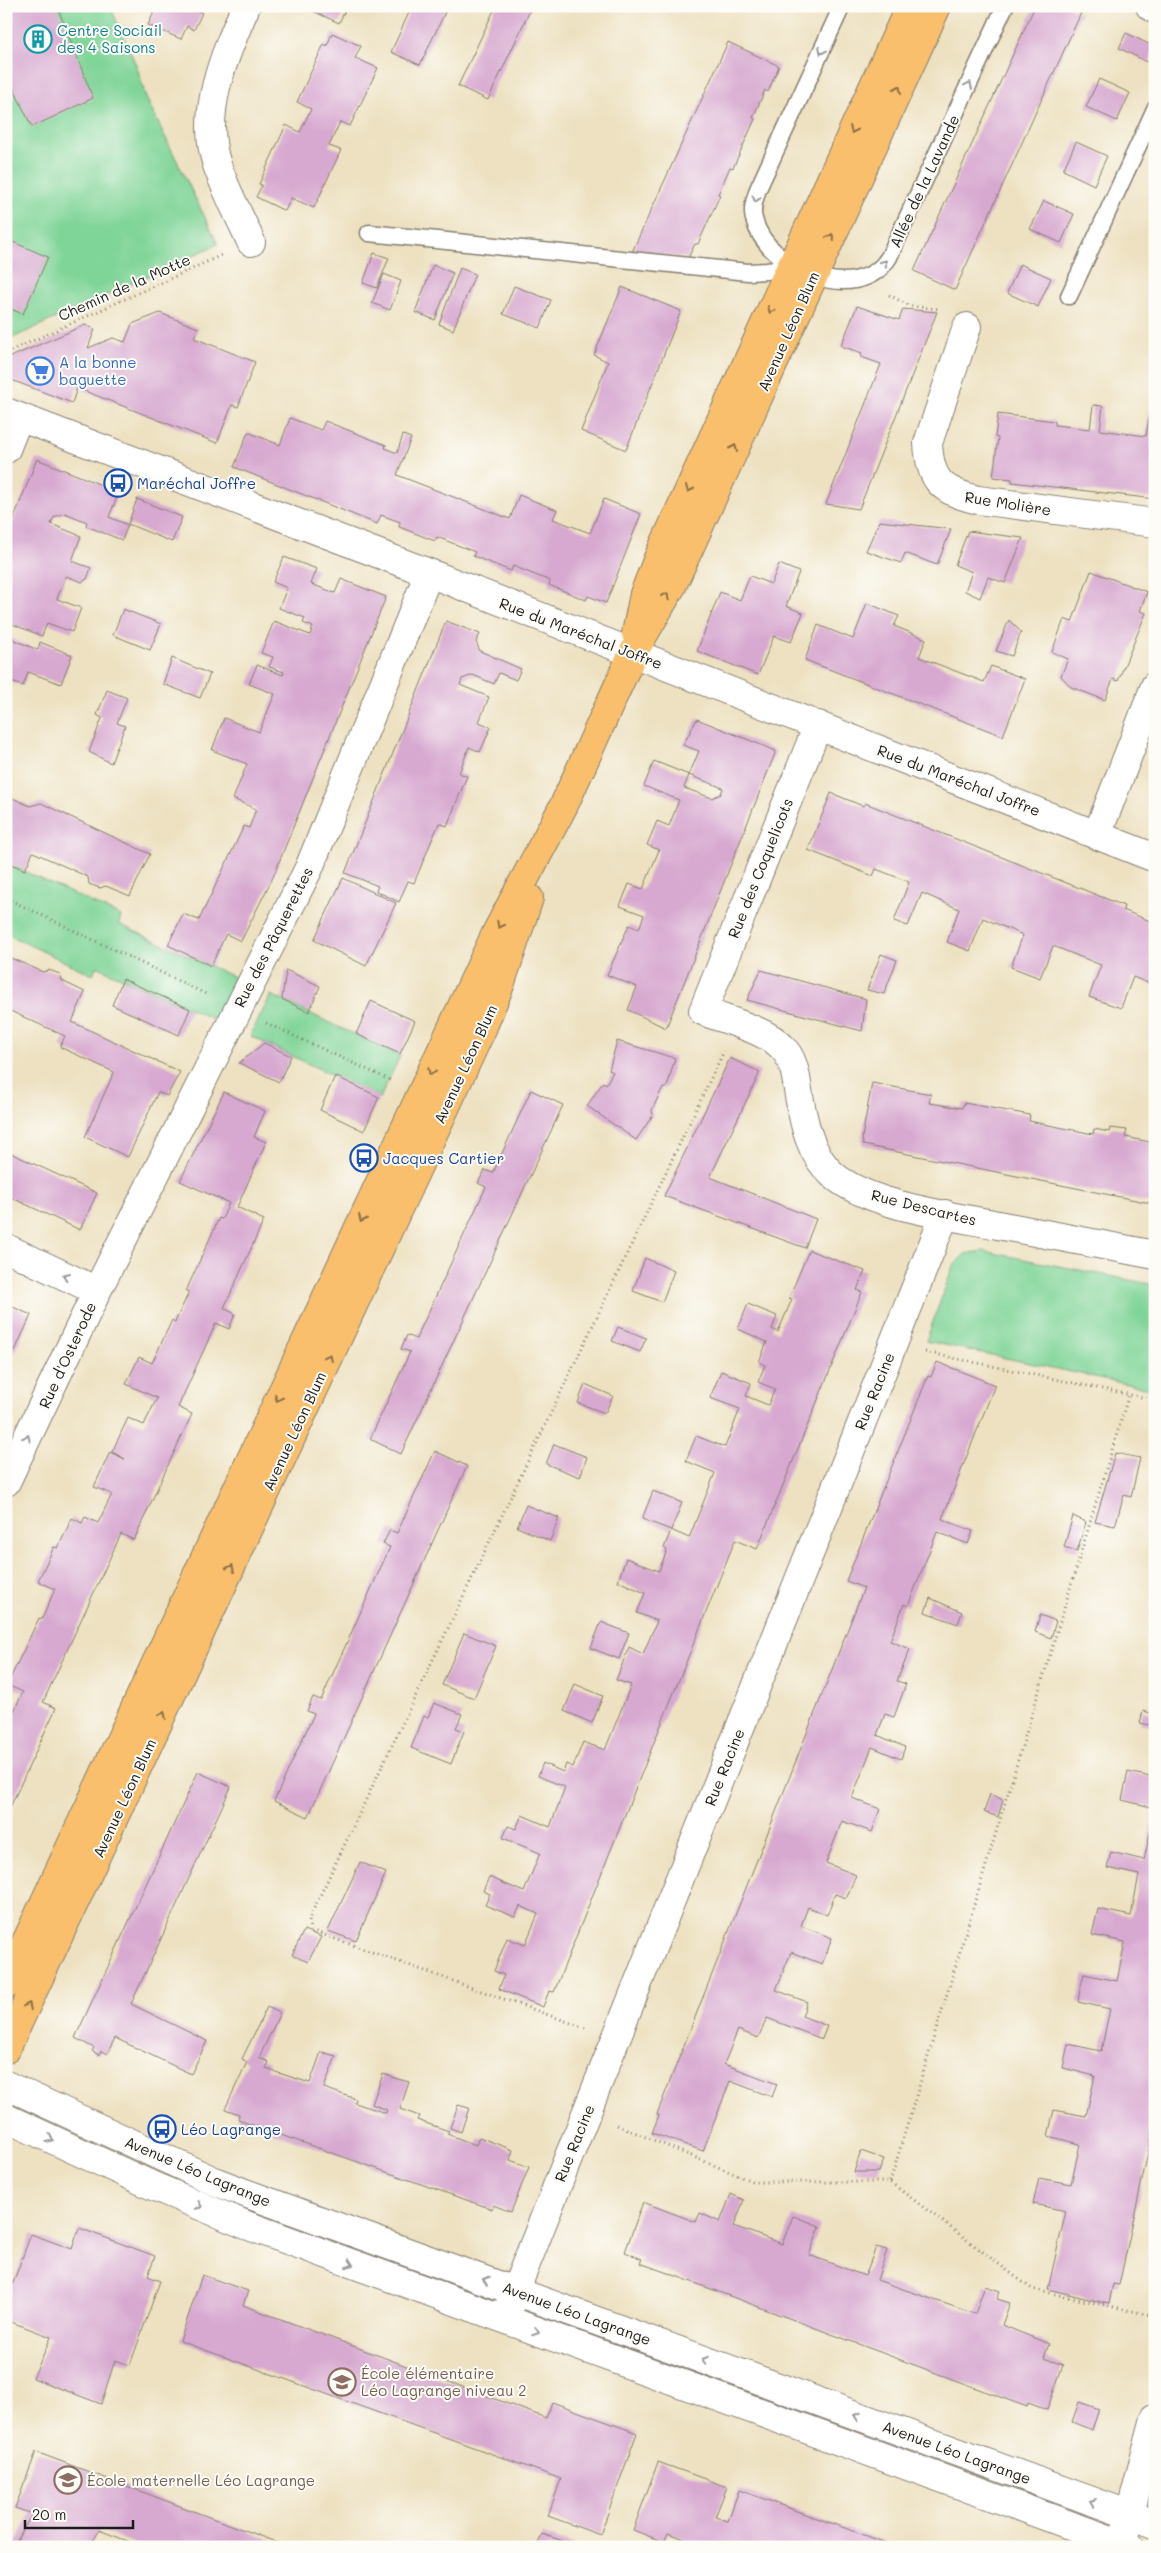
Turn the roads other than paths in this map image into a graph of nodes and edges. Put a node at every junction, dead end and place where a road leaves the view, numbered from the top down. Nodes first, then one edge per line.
1 (246, 6) edge
2 (842, 6) edge
3 (910, 6) edge
4 (937, 6) edge
5 (1005, 6) edge
6 (1150, 6) edge
7 (1155, 9) edge
8 (1155, 109) edge
9 (369, 234) dead end
10 (251, 242) road end
11 (802, 270) junction
12 (1069, 296) dead end
13 (967, 327) road end
14 (13, 414) edge
15 (6, 449) edge
16 (1155, 522) edge
17 (429, 574) junction
18 (633, 653) junction
19 (1155, 686) edge
20 (818, 725) junction
21 (564, 805) junction
22 (1096, 834) junction
23 (1155, 858) edge
24 (703, 1011) joint
25 (945, 1214) junction
26 (6, 1248) edge
27 (1155, 1255) edge
28 (97, 1291) junction
29 (6, 1482) edge
30 (6, 1985) edge
31 (6, 2049) edge
32 (6, 2085) edge
33 (6, 2118) edge
34 (515, 2291) junction
35 (503, 2319) junction
36 (1155, 2418) edge
37 (1143, 2520) edge
38 (1126, 2545) edge

1 - 10 street
2 -> 11 lane, Avenue Léon Blum
3 -> 11 main road, Avenue Léon Blum
11 -> 4 main road, Avenue Léon Blum
11 -> 5 lane, Allée de la Lavande
6 - 7 street
8 - 12 lane
9 - 11 lane
11 - 18 main road, Avenue Léon Blum
13 - 16 street, Rue Molière
14 - 15 street
14 - 17 street, Rue du Maréchal Joffre
17 - 18 street, Rue du Maréchal Joffre
17 - 28 street, Rue des Pâquerettes
18 - 20 street, Rue du Maréchal Joffre
18 - 21 main road, Avenue Léon Blum
19 - 22 street
20 - 22 street, Rue du Maréchal Joffre
20 - 24 street, Rue des Coquelicots
21 -> 30 main road, Avenue Léon Blum
31 -> 21 main road, Avenue Léon Blum
22 - 23 street, Rue du Maréchal Joffre
24 - 25 street, Rue Descartes
25 - 27 street, Rue Descartes
25 - 34 street, Rue Racine
28 -> 26 street, Rue d'Osterode
29 -> 28 street, Rue d'Osterode
34 -> 32 street, Avenue Léo Lagrange
33 -> 35 street, Avenue Léo Lagrange
34 - 35 street, Rue Racine
37 -> 34 street, Avenue Léo Lagrange
35 -> 38 street, Avenue Léo Lagrange
36 - 37 street
37 - 38 street

